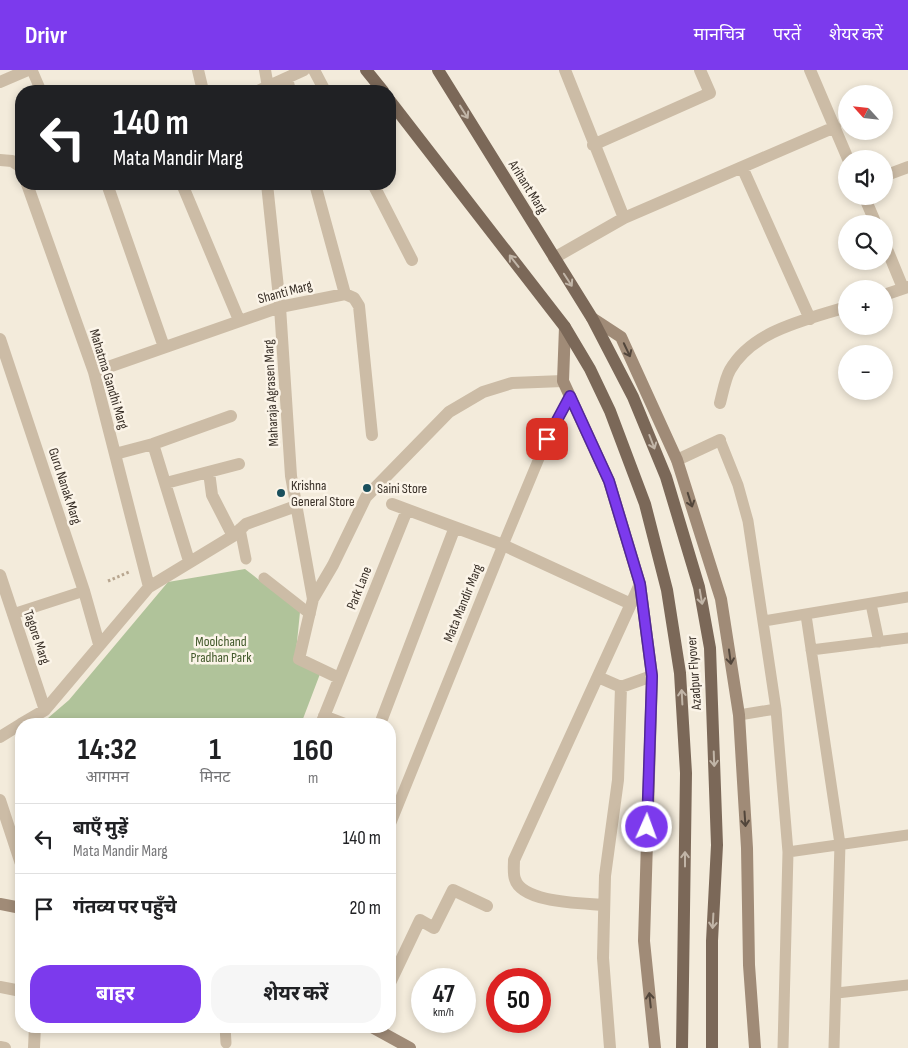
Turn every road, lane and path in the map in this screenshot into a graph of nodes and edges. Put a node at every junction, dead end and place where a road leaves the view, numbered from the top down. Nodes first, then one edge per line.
1 (30, 70) edge
2 (198, 70) edge
3 (265, 70) edge
4 (304, 70) edge
5 (314, 70) edge
6 (366, 70) edge
7 (438, 70) edge
8 (700, 70) edge
9 (810, 70) edge
10 (569, 71) edge
11 (287, 78) junction
12 (0, 82) edge
13 (38, 85) edge
14 (202, 85) edge
15 (263, 85) edge
16 (272, 85) edge
17 (289, 85) edge
18 (322, 85) edge
19 (378, 85) edge
20 (396, 109) edge
21 (834, 127) junction
22 (593, 145) junction
23 (844, 150) edge
24 (742, 167) junction
25 (908, 167) edge
26 (893, 173) edge
27 (29, 190) edge
28 (109, 190) edge
29 (185, 190) edge
30 (268, 190) edge
31 (317, 190) edge
32 (376, 190) edge
33 (624, 218) junction
34 (554, 258) junction
35 (412, 260) dead end
36 (893, 260) edge
37 (906, 287) edge
38 (893, 292) edge
39 (345, 294) junction
40 (280, 307) junction
41 (838, 310) edge
42 (592, 318) junction
43 (810, 319) junction
44 (239, 320) junction
45 (565, 327) junction
46 (0, 339) edge
47 (164, 347) junction
48 (94, 372) junction
49 (563, 382) junction
50 (570, 396) junction
51 (720, 403) dead end
52 (231, 416) dead end
53 (372, 435) dead end
54 (720, 440) joint
55 (154, 444) junction
56 (115, 454) junction
57 (677, 460) junction
58 (238, 464) dead end
59 (209, 472) junction
60 (166, 483) junction
61 (392, 504) dead end
62 (296, 506) junction
63 (407, 510) junction
64 (455, 527) junction
65 (237, 533) junction
66 (503, 545) junction
67 (246, 559) dead end
68 (189, 561) junction
69 (144, 566) junction
70 (0, 575) edge
71 (264, 578) dead end
72 (108, 580) dead end
73 (640, 584) junction
74 (149, 587) junction
75 (84, 591) junction
76 (908, 598) edge
77 (313, 599) junction
78 (631, 604) junction
79 (871, 604) junction
80 (13, 614) junction
81 (310, 614) junction
82 (806, 614) junction
83 (764, 621) junction
84 (908, 638) edge
85 (879, 642) junction
86 (99, 644) junction
87 (811, 650) junction
88 (652, 676) junction
89 (598, 677) junction
90 (339, 678) junction
91 (621, 687) junction
92 (776, 709) junction
93 (45, 710) junction
94 (739, 715) junction
95 (31, 718) edge
96 (323, 718) edge
97 (382, 718) edge
98 (15, 728) edge
99 (0, 737) edge
100 (0, 800) edge
101 (396, 809) edge
102 (908, 835) edge
103 (840, 844) junction
104 (15, 846) edge
105 (788, 852) junction
106 (0, 904) edge
107 (604, 905) junction
108 (487, 906) dead end
109 (15, 907) edge
110 (396, 970) edge
111 (908, 986) edge
112 (0, 987) edge
113 (15, 990) edge
114 (837, 993) junction
115 (35, 1033) edge
116 (225, 1033) edge
117 (383, 1033) edge
118 (226, 1043) dead end
119 (0, 1047) edge
120 (5, 1048) edge
121 (34, 1048) edge
122 (410, 1048) edge
123 (610, 1048) edge
124 (655, 1048) edge
125 (682, 1048) edge
126 (712, 1048) edge
127 (755, 1048) edge
128 (783, 1048) edge
129 (834, 1048) edge

1 - 12 street
1 - 13 lane
2 - 14 street
3 - 15 street
4 - 11 street
5 - 18 street
6 - 19 main road
7 -> 34 main road, Arihant Marg
8 - 22 street
9 - 21 street
10 - 22 street
11 - 16 street
11 - 17 street
45 -> 20 main road
21 - 23 street
21 - 24 street
22 - 33 street
24 - 33 street
24 - 43 street
25 - 26 street
27 - 48 street, Mahatma Gandhi Marg
28 - 47 street
29 - 44 street
30 - 40 street, Maharaja Agrasen Marg
31 - 39 street
32 - 35 street
33 - 34 street
34 -> 42 main road, Arihant Marg
36 - 37 street
37 - 38 street
39 - 40 street, Shanti Marg
39 - 53 street
40 - 44 street, Shanti Marg
40 - 62 street, Maharaja Agrasen Marg
41 - 43 street
42 -> 57 main road
42 -> 126 main road, Azadpur Flyover
43 - 51 street
44 - 47 street, Shanti Marg
45 - 49 main road
125 -> 45 main road, Azadpur Flyover
46 - 75 street, Guru Nanak Marg
47 - 48 street, Shanti Marg
48 - 56 street, Mahatma Gandhi Marg
49 - 50 main road
49 - 77 street
50 - 66 lane, Mata Mandir Marg
50 - 73 main road
52 - 55 street
54 - 57 street
54 - 83 lane
55 - 56 street
55 - 60 street
56 - 69 street, Mahatma Gandhi Marg
57 -> 94 main road
58 - 59 street
59 - 60 street
59 - 65 street
60 - 68 street
61 - 63 street
62 - 65 street
62 - 77 street, Maharaja Agrasen Marg
63 - 64 street
63 - 90 street, Park Lane
64 - 66 street
64 - 97 street
65 - 67 lane
65 - 68 street
66 - 78 street
66 - 101 lane, Mata Mandir Marg
68 - 74 street
69 - 72 path
69 - 74 street, Mahatma Gandhi Marg
70 - 80 street, Tagore Marg
71 - 81 lane
73 - 78 street
73 - 88 main road
74 - 86 street
75 - 80 lane
75 - 86 street, Guru Nanak Marg
76 - 79 lane
77 - 81 street
78 - 89 street
79 - 82 lane
79 - 85 lane
80 - 93 street, Tagore Marg
81 - 90 street
82 - 83 lane
82 - 87 lane
83 - 92 lane
84 - 85 lane
85 - 87 lane
86 - 93 street
87 - 103 lane
88 - 91 street
124 -> 88 main road
89 - 91 street
89 - 107 street
90 - 96 street, Park Lane
91 - 107 street
92 - 94 lane
92 - 105 lane
93 - 95 street
94 -> 127 main road
98 - 99 street
100 - 104 street
102 - 103 lane
103 - 105 lane
103 - 114 lane
105 - 128 lane
106 - 109 main road
107 - 123 street
108 - 110 street
111 - 114 lane
112 - 113 street
114 - 129 lane
115 - 121 street
116 - 118 lane
117 - 122 main road
119 - 120 street

